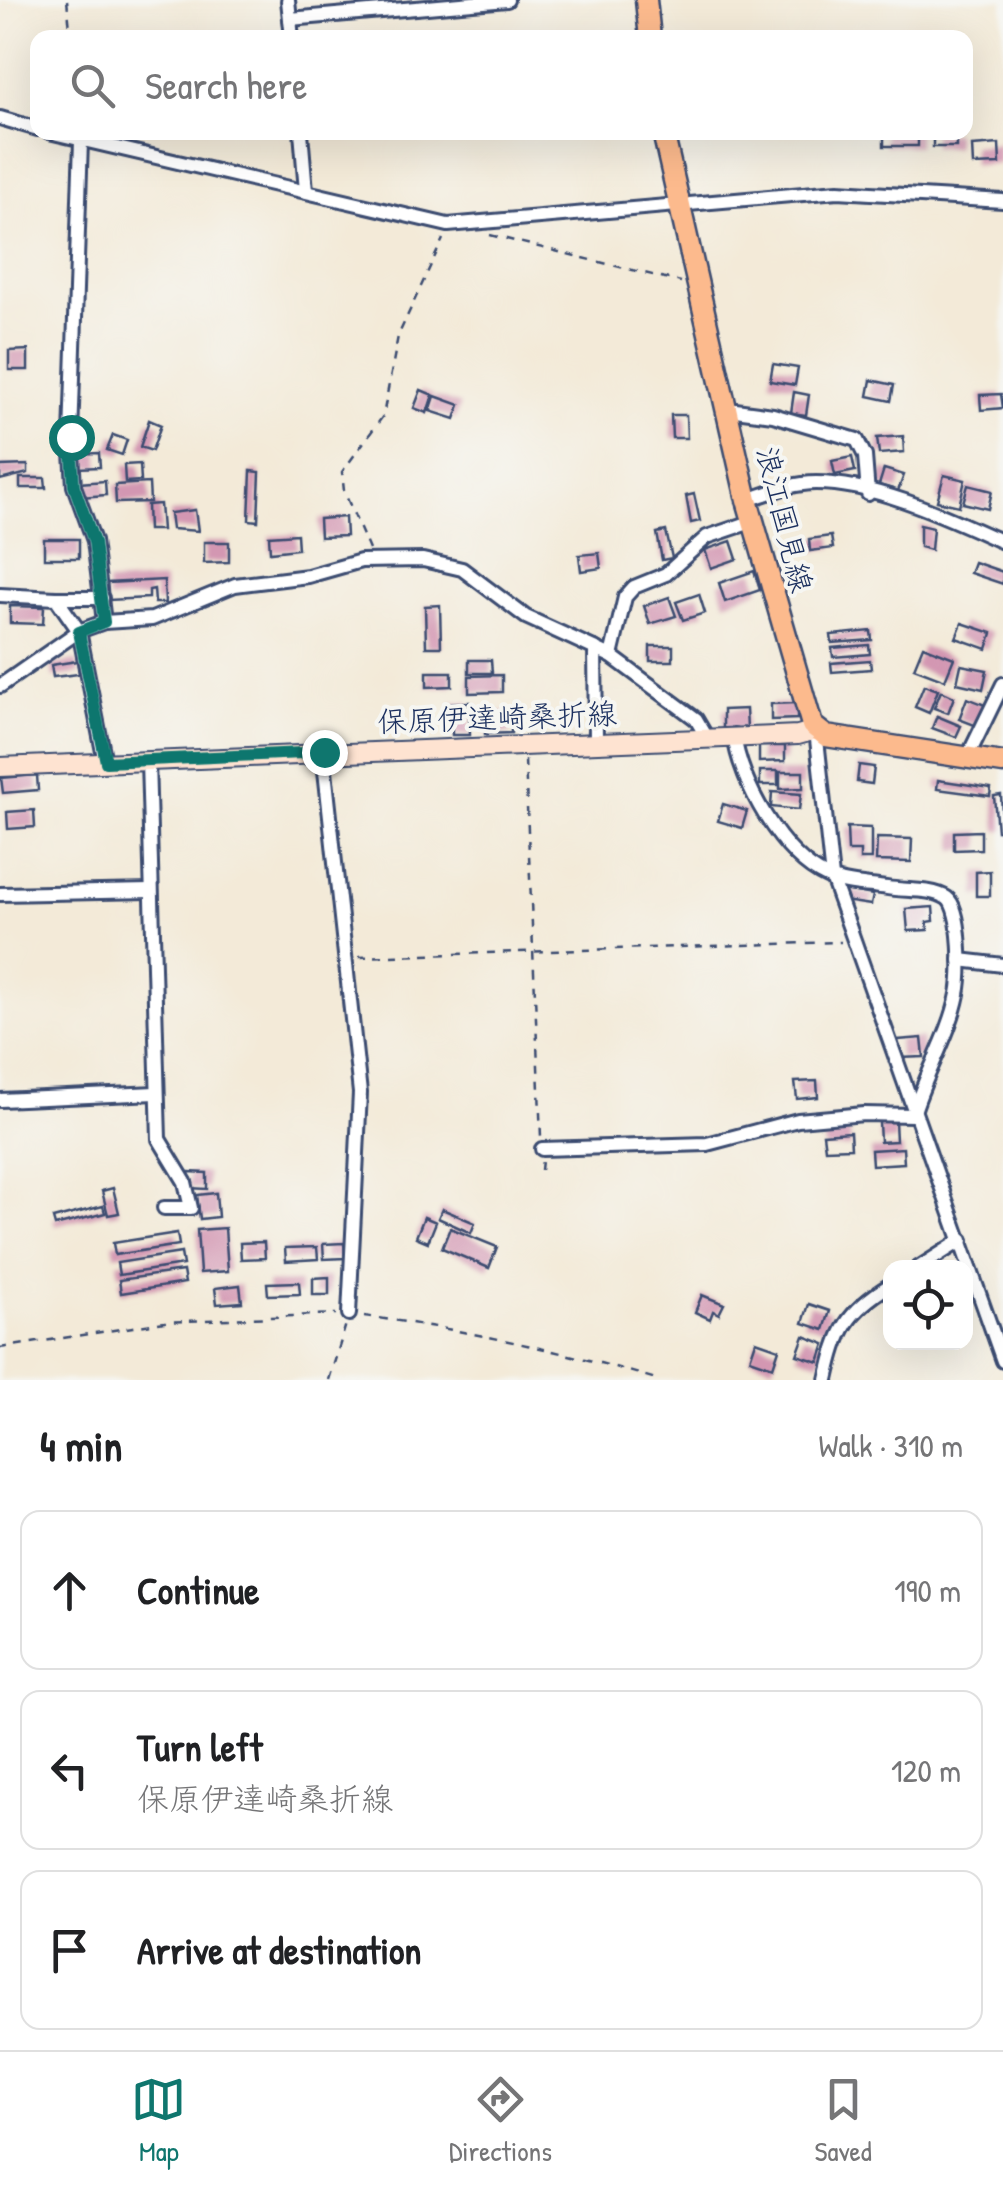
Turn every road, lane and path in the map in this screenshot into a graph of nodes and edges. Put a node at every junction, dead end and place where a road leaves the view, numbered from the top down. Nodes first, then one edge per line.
1 (67, 0) edge
2 (288, 0) edge
3 (507, 0) edge
4 (646, 0) edge
5 (290, 19) junction
6 (70, 30) edge
7 (291, 30) edge
8 (649, 30) edge
9 (0, 118) edge
10 (30, 127) edge
11 (77, 140) edge
12 (302, 140) edge
13 (665, 140) edge
14 (81, 141) junction
15 (306, 191) junction
16 (1003, 200) edge
17 (681, 204) junction
18 (448, 225) junction
19 (487, 234) dead end
20 (698, 286) junction
21 (728, 409) junction
22 (868, 494) junction
23 (747, 500) junction
24 (754, 521) junction
25 (1003, 542) edge
26 (375, 560) junction
27 (0, 595) edge
28 (56, 598) junction
29 (102, 598) junction
30 (104, 622) junction
31 (79, 632) junction
32 (595, 648) junction
33 (610, 656) junction
34 (1003, 684) edge
35 (0, 686) edge
36 (816, 730) junction
37 (734, 735) junction
38 (706, 736) junction
39 (596, 740) junction
40 (524, 744) junction
41 (324, 752) junction
42 (967, 758) junction
43 (148, 761) junction
44 (106, 762) junction
45 (1003, 763) edge
46 (0, 767) edge
47 (832, 878) junction
48 (151, 891) junction
49 (0, 894) edge
50 (852, 942) junction
51 (534, 951) junction
52 (348, 958) junction
53 (960, 960) junction
54 (1003, 966) edge
55 (156, 1093) junction
56 (0, 1100) edge
57 (912, 1115) junction
58 (542, 1148) junction
59 (542, 1170) dead end
60 (164, 1208) dead end
61 (962, 1240) junction
62 (931, 1260) edge
63 (883, 1290) edge
64 (350, 1314) junction
65 (0, 1348) edge
66 (1003, 1361) edge
67 (329, 1380) edge
68 (660, 1380) edge
69 (827, 1380) edge

1 - 6 path
2 - 5 street
3 - 5 street
4 - 8 main road
5 - 7 street
9 - 10 street
11 - 14 street
12 - 15 street
13 - 17 main road, 浪江国見線
14 - 15 street
14 - 29 street
15 - 18 street
16 - 17 street
17 - 18 street
17 - 20 main road, 浪江国見線
18 - 26 path
19 - 20 path
20 - 21 main road, 浪江国見線
21 - 22 street
21 - 23 main road, 浪江国見線
22 - 23 street
22 - 25 street
23 - 24 main road, 浪江国見線
24 - 33 street
24 - 36 main road, 浪江国見線
26 - 30 street
26 - 32 street
27 - 28 street
28 - 29 street
28 - 31 street
29 - 30 street
30 - 31 street
31 - 35 street
31 - 44 street
32 - 33 street
32 - 39 street
33 - 38 street
34 - 42 street
36 - 37 main road, 保原伊達崎桑折線
36 - 42 main road
36 - 47 street
37 - 38 main road, 保原伊達崎桑折線
37 - 47 street
38 - 39 main road, 保原伊達崎桑折線
39 - 40 main road, 保原伊達崎桑折線
40 - 41 main road, 保原伊達崎桑折線
40 - 51 path
41 - 43 main road, 保原伊達崎桑折線
41 - 52 street
42 - 45 main road
43 - 44 main road, 保原伊達崎桑折線
43 - 48 street
44 - 46 main road, 保原伊達崎桑折線
47 - 50 street
47 - 53 street
48 - 49 street
48 - 55 street
50 - 51 path
50 - 57 street
51 - 52 path
51 - 58 path
52 - 64 street
53 - 54 street
53 - 57 street
55 - 56 street
55 - 60 street
57 - 58 street
57 - 61 street
58 - 59 path
61 - 62 street
61 - 66 street
63 - 69 street
64 - 65 path
64 - 67 path
64 - 68 path

